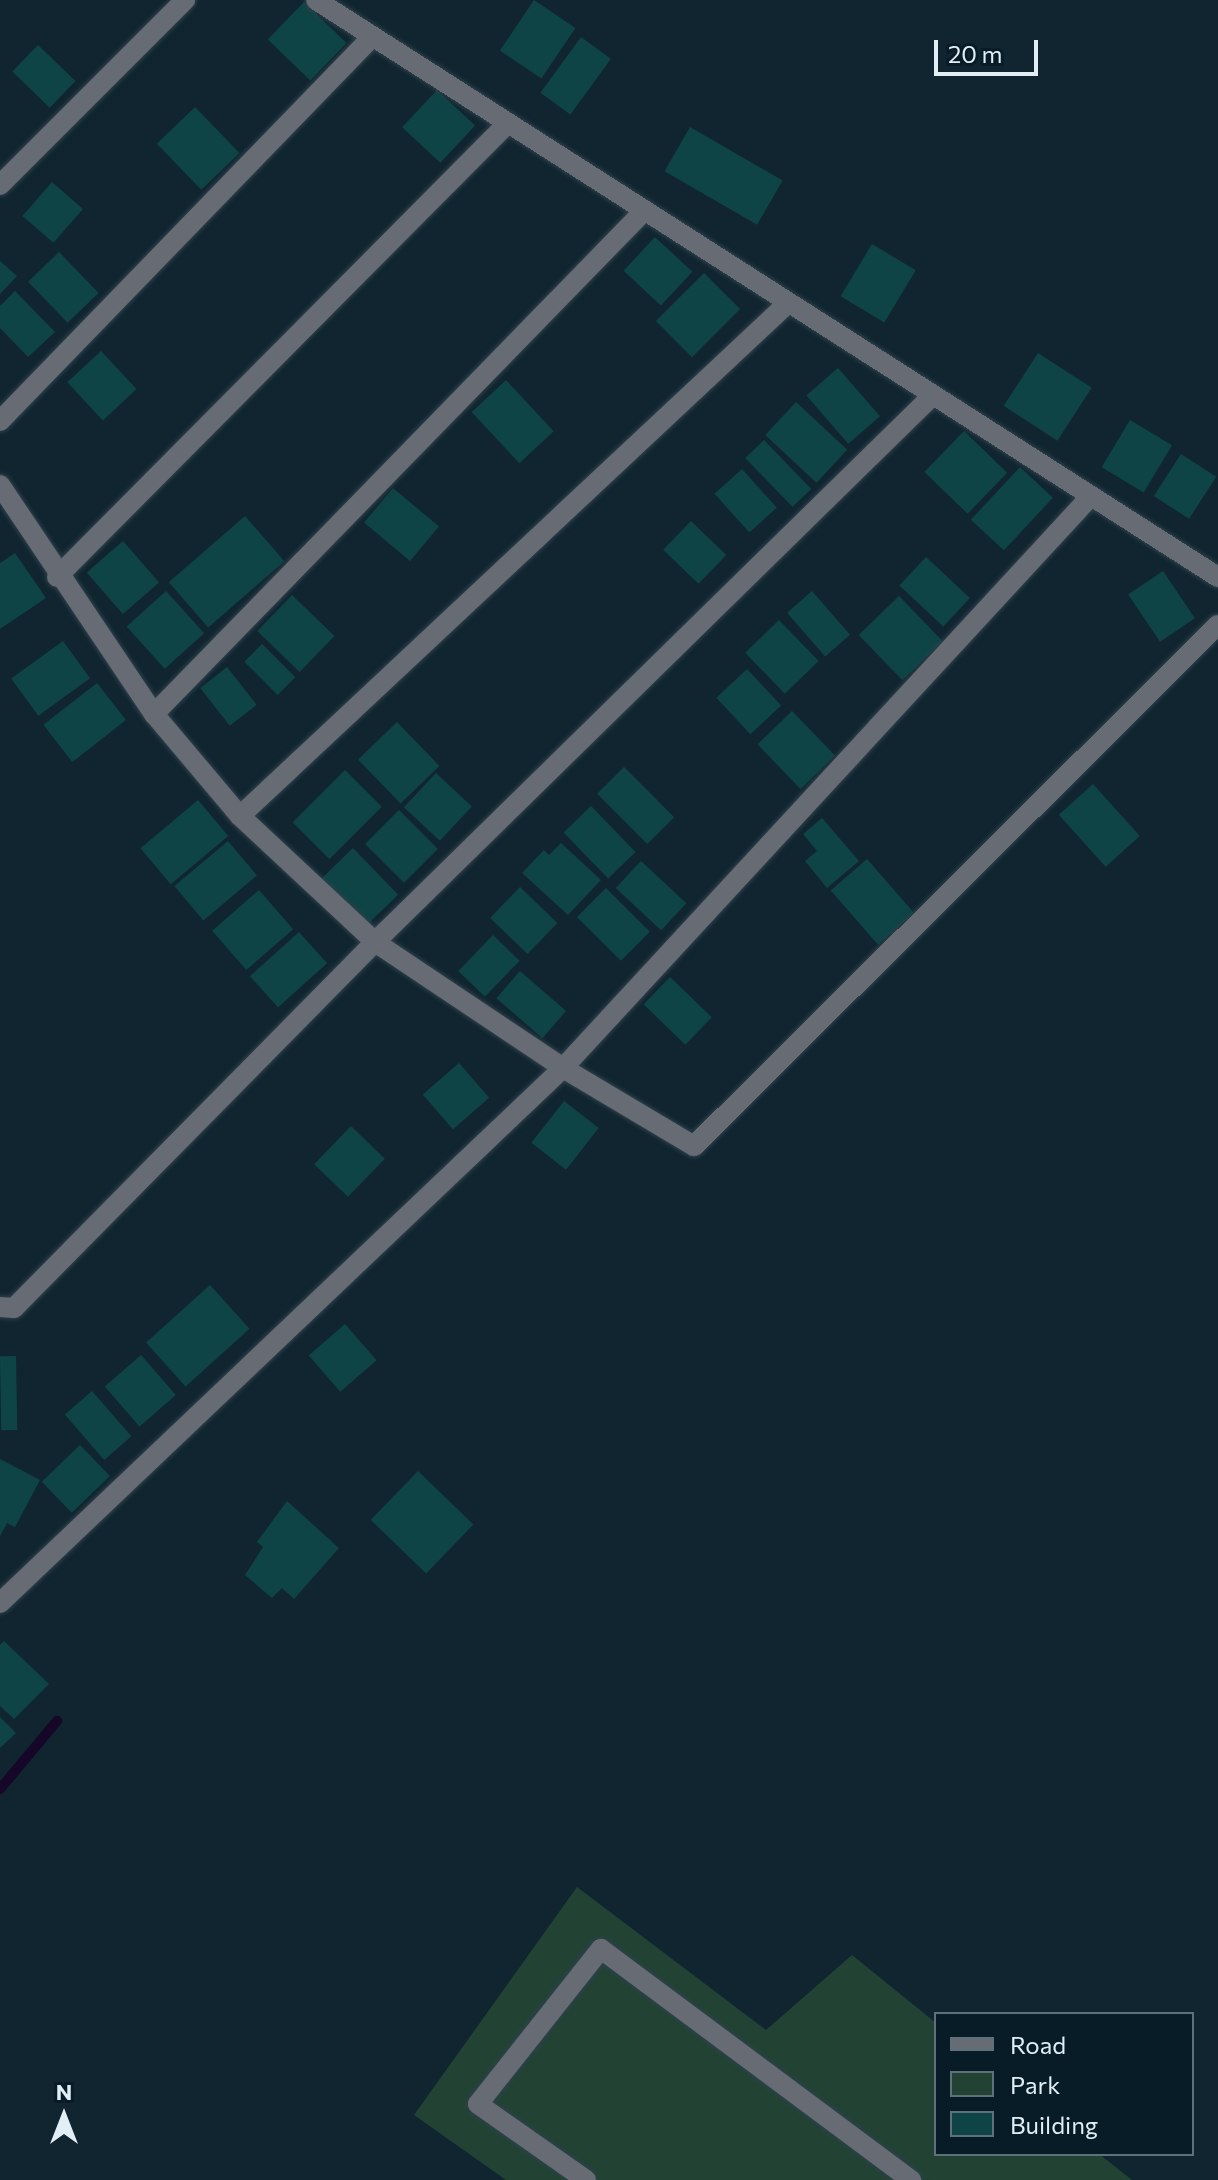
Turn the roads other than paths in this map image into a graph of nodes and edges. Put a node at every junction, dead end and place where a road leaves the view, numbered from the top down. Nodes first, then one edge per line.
1 (185, 0) edge
2 (316, 0) edge
3 (372, 37) junction
4 (507, 124) junction
5 (0, 185) edge
6 (642, 213) junction
7 (787, 304) junction
8 (933, 395) junction
9 (0, 421) edge
10 (0, 485) edge
11 (1090, 497) junction
12 (57, 577) junction
13 (1218, 577) edge
14 (1218, 625) edge
15 (154, 714) junction
16 (240, 816) junction
17 (375, 942) junction
18 (563, 1068) junction
19 (0, 1307) edge
20 (9, 1578) edge
21 (0, 1603) edge
22 (586, 2180) edge
23 (911, 2180) edge

1 - 5 street
2 - 3 street
3 - 4 street
3 - 9 street
4 - 6 street
4 - 12 street
6 - 7 street
6 - 15 street
7 - 8 street
7 - 16 street
8 - 11 street
8 - 17 street
10 - 12 street
11 - 13 street
11 - 18 street
12 - 15 street
14 - 18 street
15 - 16 street
16 - 17 street
17 - 18 street
17 - 19 street
18 - 20 street
20 - 21 street
22 - 23 street

